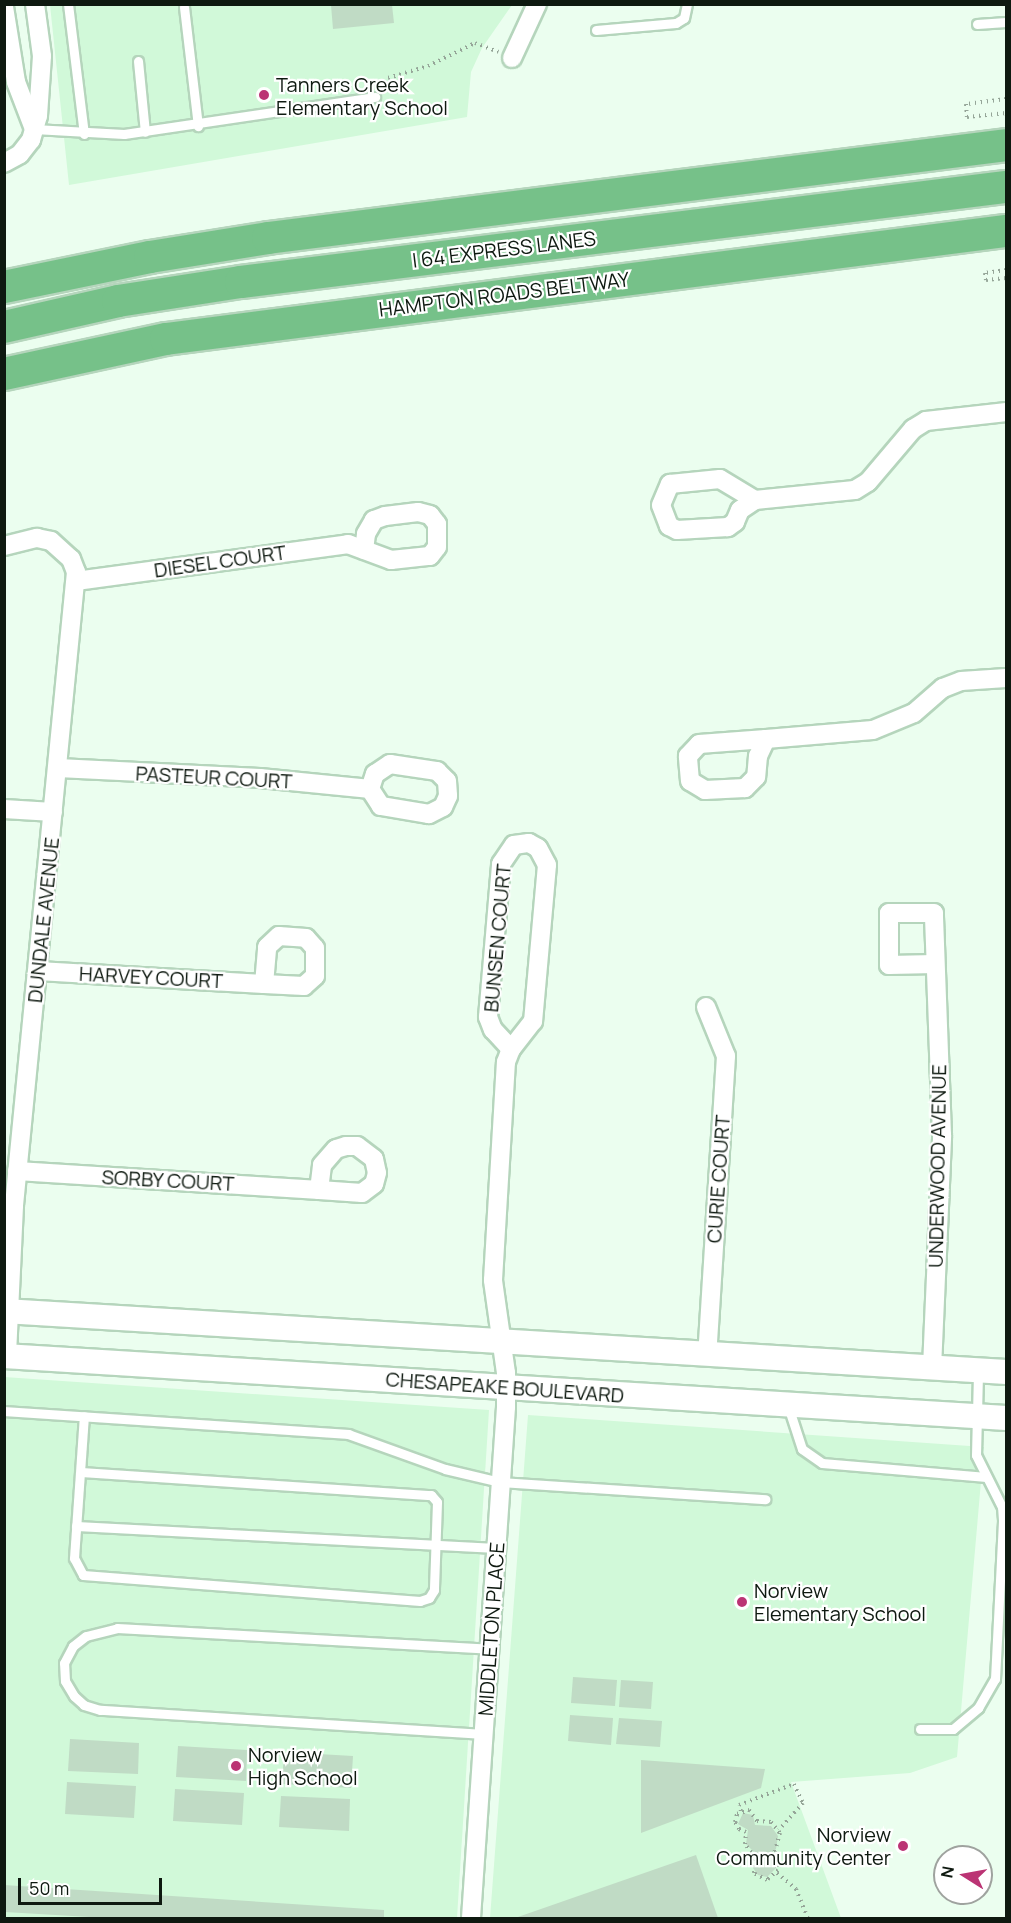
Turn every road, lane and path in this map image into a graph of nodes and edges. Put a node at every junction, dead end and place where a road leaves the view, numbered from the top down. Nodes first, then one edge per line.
1 (35, 4) edge
2 (68, 4) edge
3 (537, 4) edge
4 (687, 4) edge
5 (4, 7) edge
6 (184, 7) dead end
7 (1006, 22) edge
8 (977, 24) dead end
9 (596, 30) dead end
10 (512, 58) joint
11 (138, 61) dead end
12 (375, 97) joint
13 (1006, 99) edge
14 (1006, 112) edge
15 (198, 126) junction
16 (34, 129) junction
17 (145, 132) junction
18 (84, 134) junction
19 (1006, 146) edge
20 (4, 163) edge
21 (1006, 187) edge
22 (1006, 231) edge
23 (1006, 270) edge
24 (1006, 278) edge
25 (4, 287) edge
26 (4, 327) edge
27 (4, 374) edge
28 (1006, 412) edge
29 (755, 500) junction
30 (4, 546) edge
31 (364, 550) dead end
32 (76, 582) junction
33 (1006, 678) edge
34 (766, 739) dead end
35 (58, 768) junction
36 (370, 789) dead end
37 (4, 809) edge
38 (53, 812) junction
39 (934, 964) dead end
40 (38, 970) junction
41 (264, 984) dead end
42 (706, 1007) dead end
43 (511, 1049) junction
44 (17, 1171) junction
45 (319, 1190) dead end
46 (7, 1311) edge
47 (501, 1340) junction
48 (707, 1355) junction
49 (6, 1356) edge
50 (932, 1368) junction
51 (978, 1370) junction
52 (1006, 1372) edge
53 (506, 1387) junction
54 (787, 1404) junction
55 (4, 1411) edge
56 (84, 1416) junction
57 (977, 1416) junction
58 (1006, 1418) edge
59 (81, 1472) junction
60 (986, 1477) junction
61 (500, 1482) junction
62 (765, 1499) dead end
63 (76, 1526) junction
64 (435, 1545) junction
65 (496, 1548) junction
66 (1004, 1580) edge
67 (489, 1649) junction
68 (995, 1668) junction
69 (1006, 1668) edge
70 (920, 1729) dead end
71 (484, 1734) junction
72 (741, 1811) junction
73 (779, 1830) junction
74 (777, 1873) junction
75 (471, 1918) edge
76 (808, 1918) edge

1 - 16 street
2 - 18 lane
3 - 10 street
4 - 9 lane
5 - 16 street
6 - 15 lane
7 - 8 lane
10 - 12 path
11 - 17 lane
12 - 15 lane
13 - 14 path
15 - 17 lane
16 - 18 lane
16 - 20 street
17 - 18 lane
19 - 25 highway
21 - 26 highway, I 64 EXPRESS LANES
22 - 27 highway, HAMPTON ROADS BELTWAY
23 - 24 path
28 - 29 street
29 - 29 street
30 - 32 street, DUNDALE AVENUE
31 - 32 street, DIESEL COURT
32 - 35 street, DUNDALE AVENUE
33 - 34 street
35 - 36 street, PASTEUR COURT
35 - 38 street, DUNDALE AVENUE
37 - 38 street
38 - 40 street, DUNDALE AVENUE
39 - 50 street, UNDERWOOD AVENUE
40 - 41 street, HARVEY COURT
40 - 44 street, DUNDALE AVENUE
42 - 48 street, CURIE COURT
43 - 43 street, BUNSEN COURT
43 - 47 street, BUNSEN COURT
44 - 45 street, SORBY COURT
44 - 46 street, DUNDALE AVENUE
46 - 47 main road
46 - 49 street, DUNDALE AVENUE
47 - 48 main road
47 - 53 street, MIDDLETON PLACE
48 - 50 main road
49 - 53 main road, CHESAPEAKE BOULEVARD
50 - 51 main road
51 - 52 main road
51 - 57 lane
53 - 54 main road, CHESAPEAKE BOULEVARD
53 - 61 street, MIDDLETON PLACE
54 - 57 main road, CHESAPEAKE BOULEVARD
54 - 60 lane
55 - 56 lane
56 - 59 lane
56 - 61 lane
57 - 58 main road, CHESAPEAKE BOULEVARD
57 - 60 lane
59 - 63 lane
59 - 64 lane
60 - 66 lane
61 - 62 lane
61 - 65 street, MIDDLETON PLACE
63 - 64 lane
63 - 64 lane
64 - 65 lane
65 - 67 street, MIDDLETON PLACE
66 - 68 lane
67 - 71 street, MIDDLETON PLACE
67 - 71 lane
68 - 69 lane
68 - 70 lane
71 - 75 street, MIDDLETON PLACE
72 - 73 path
72 - 73 path
72 - 74 path
73 - 74 path
74 - 76 path

